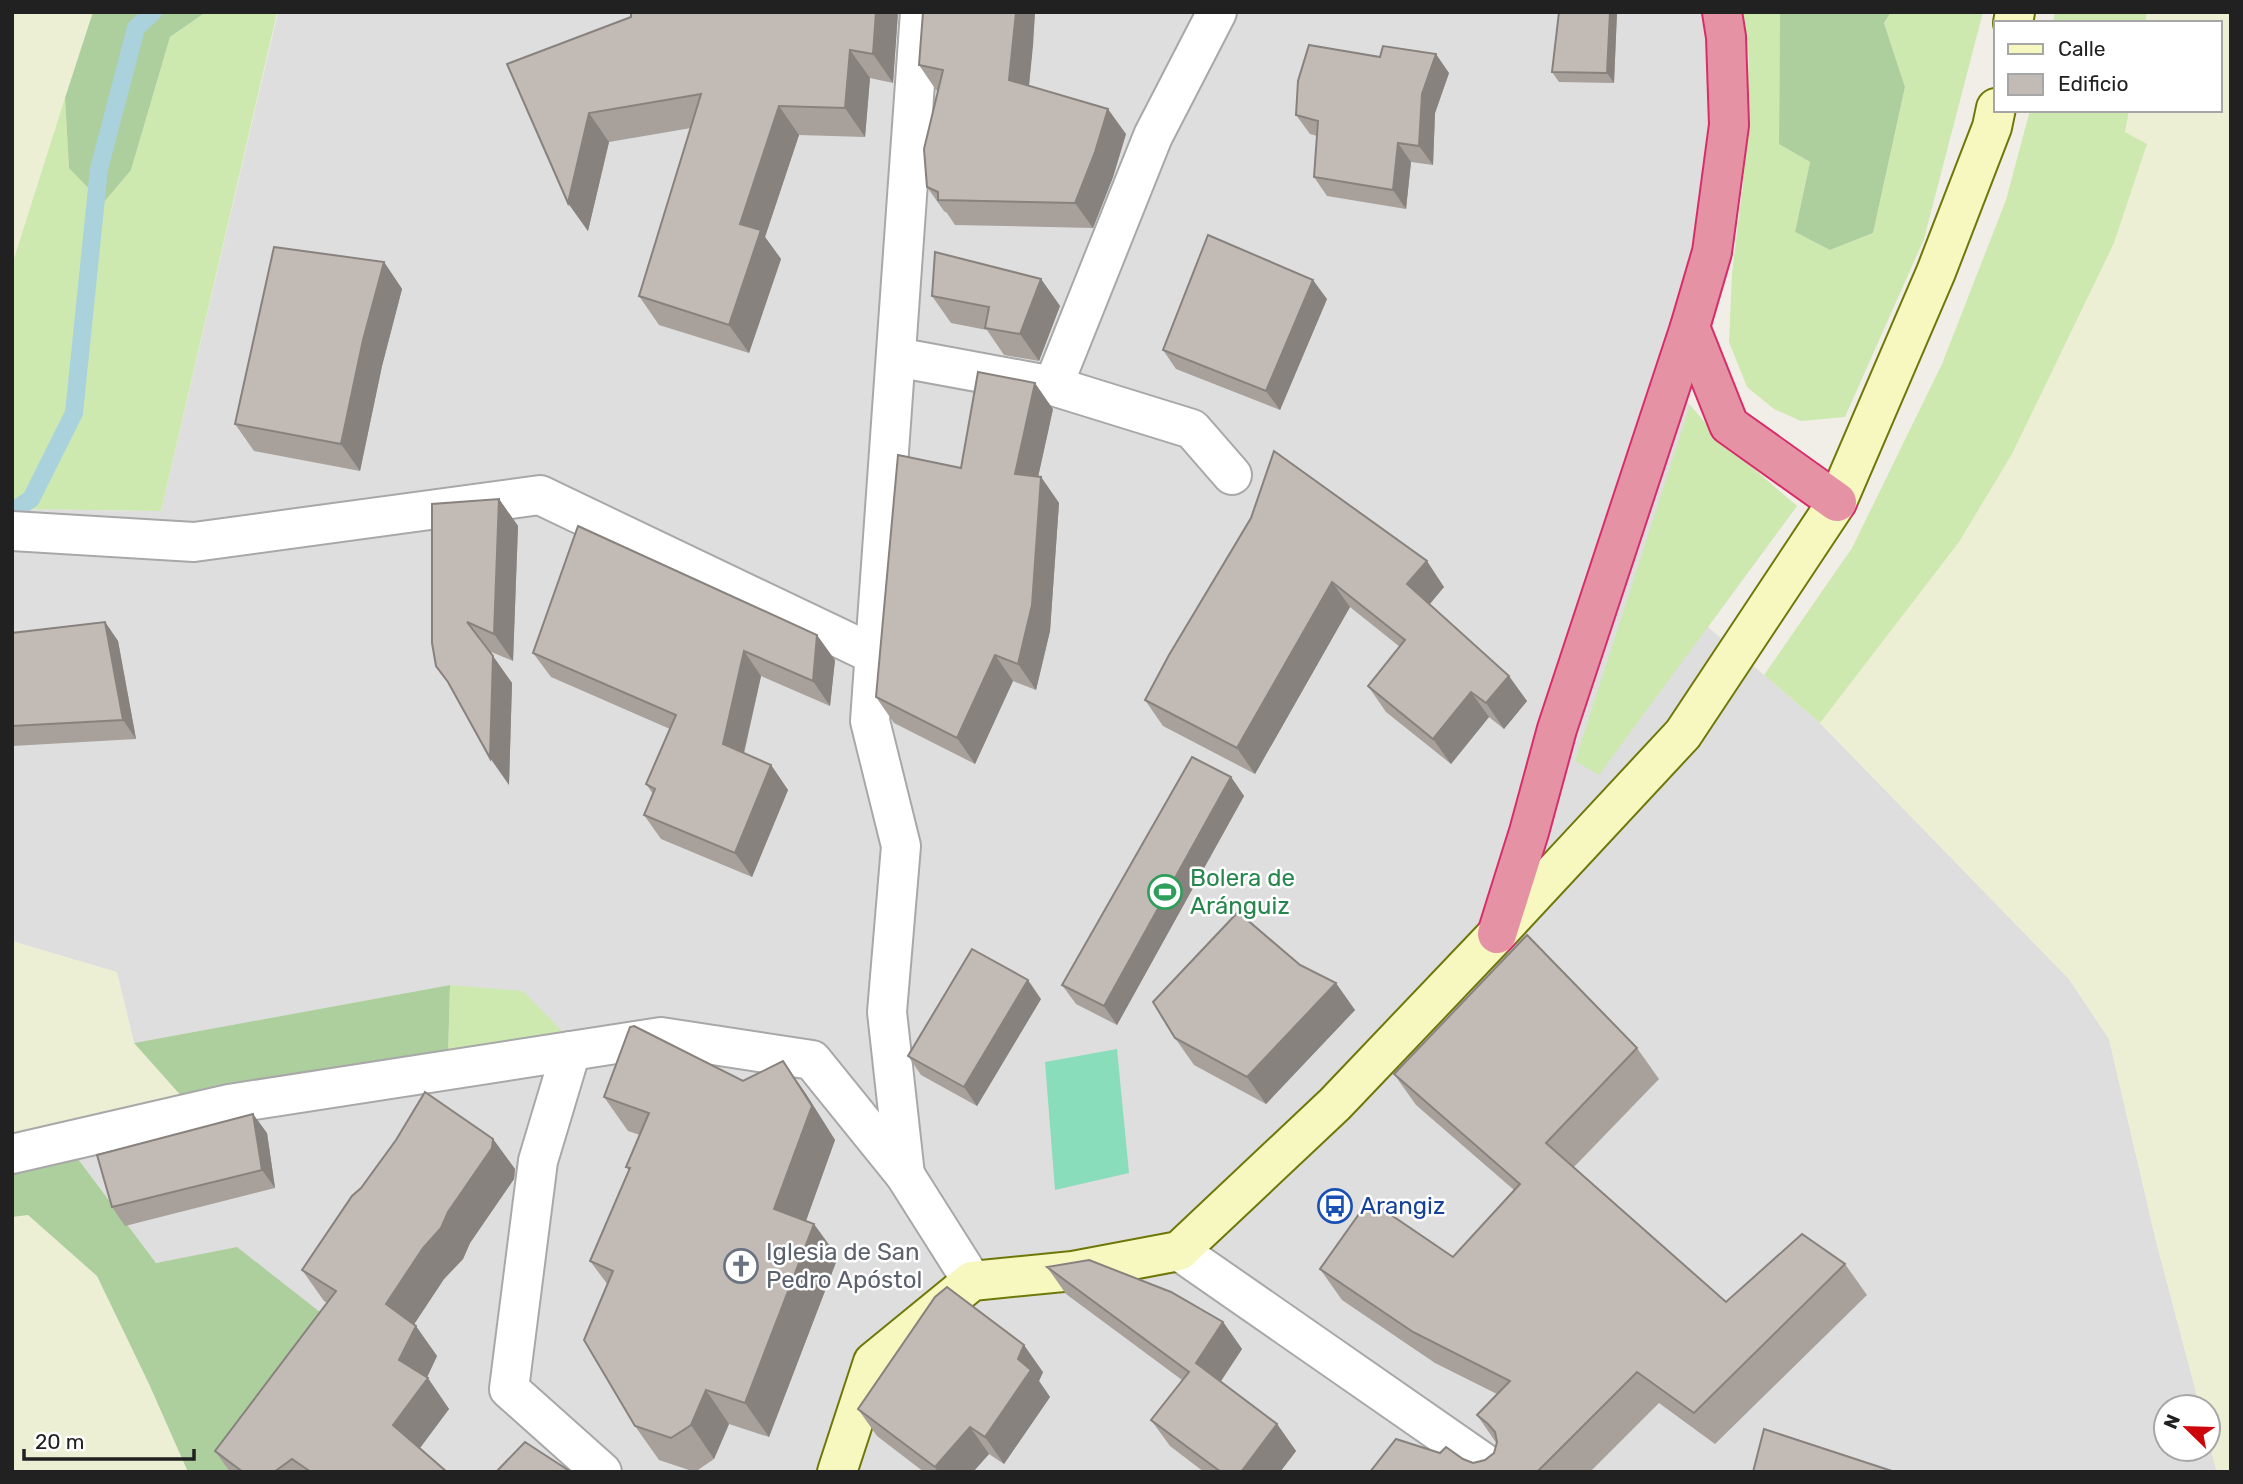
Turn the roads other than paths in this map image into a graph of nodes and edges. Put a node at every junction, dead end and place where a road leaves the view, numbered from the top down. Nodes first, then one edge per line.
1 (920, 12) edge
2 (1217, 12) edge
3 (1722, 12) edge
4 (1995, 112) edge
5 (1690, 327) junction
6 (896, 358) junction
7 (1053, 386) junction
8 (1233, 475) dead end
9 (1838, 502) junction
10 (12, 531) edge
11 (875, 655) junction
12 (1497, 934) junction
13 (571, 1051) junction
14 (12, 1154) edge
15 (905, 1175) junction
16 (1179, 1251) junction
17 (972, 1281) junction
18 (602, 1472) edge
19 (837, 1472) edge
20 (1497, 1472) edge

1 - 6 street
2 - 7 street
3 - 5 highway
4 - 9 street
5 - 9 highway
5 - 12 highway
6 - 7 street
6 - 11 street
7 - 8 street
9 - 12 street
10 - 11 street
11 - 15 street
12 - 16 street
13 - 14 street
13 - 15 street
13 - 18 street
15 - 17 street
16 - 17 street
16 - 20 street
17 - 19 street

